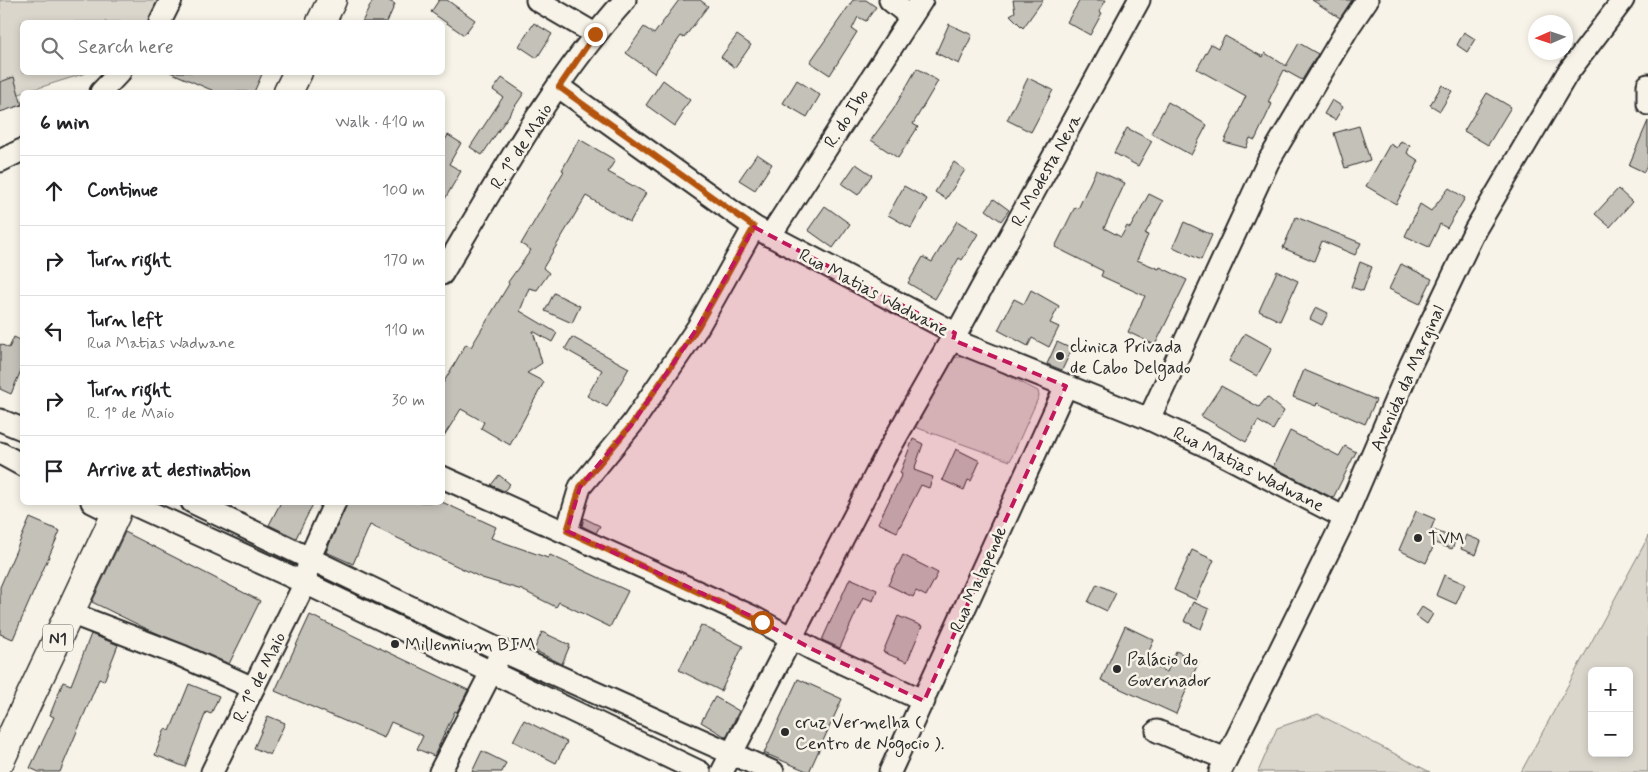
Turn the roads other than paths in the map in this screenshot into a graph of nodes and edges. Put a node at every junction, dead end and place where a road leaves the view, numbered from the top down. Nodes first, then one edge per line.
1 (171, 0) edge
2 (332, 0) edge
3 (537, 0) edge
4 (625, 0) edge
5 (890, 0) edge
6 (1139, 0) edge
7 (1367, 0) edge
8 (1623, 0) edge
9 (916, 9) edge
10 (161, 20) edge
11 (322, 20) edge
12 (595, 34) junction
13 (117, 75) edge
14 (296, 75) edge
15 (1648, 85) edge
16 (559, 87) junction
17 (103, 90) edge
18 (289, 90) edge
19 (1648, 104) edge
20 (762, 231) junction
21 (445, 269) edge
22 (954, 336) junction
23 (1066, 386) junction
24 (0, 420) edge
25 (1149, 420) junction
26 (20, 428) edge
27 (0, 453) edge
28 (20, 464) edge
29 (445, 478) edge
30 (117, 505) edge
31 (198, 505) edge
32 (334, 505) edge
33 (1345, 518) junction
34 (567, 531) junction
35 (308, 559) junction
36 (305, 583) junction
37 (70, 613) junction
38 (791, 637) junction
39 (502, 651) junction
40 (492, 672) junction
41 (253, 688) junction
42 (924, 701) junction
43 (1157, 731) dead end
44 (732, 754) junction
45 (0, 761) edge
46 (1223, 765) edge
47 (212, 772) edge
48 (440, 772) edge
49 (700, 772) edge
50 (722, 772) edge
51 (773, 772) edge
52 (890, 772) edge

1 - 10 street
2 - 11 highway
3 - 12 street
4 - 12 street, R. 1º de Maio
5 - 9 street
6 - 22 street, R. Modesta Neva
7 - 25 street
8 - 33 street, Avenida da Marginal
9 - 20 street, R. do Ibo
12 - 16 street, R. 1º de Maio
13 - 17 street
14 - 18 highway
15 - 19 street
16 - 20 street, Rua Matias Wadwane
16 - 21 street, R. 1º de Maio
20 - 22 street, Rua Matias Wadwane
20 - 34 street, R. do Ibo
22 - 23 street, Rua Matias Wadwane
22 - 38 street, R. Modesta Neva
23 - 25 street, Rua Matias Wadwane
23 - 42 street, Rua Malapende
24 - 26 street
25 - 33 street, Rua Matias Wadwane
27 - 28 street
29 - 34 street
30 - 36 street
30 - 37 highway, N1
31 - 35 street
32 - 35 street
33 - 46 street, Avenida da Marginal
34 - 38 street
35 - 36 street, R. 1º de Maio
35 - 39 street
36 - 40 street
36 - 41 street, R. 1º de Maio
37 - 41 street
37 - 45 highway, N1
38 - 42 street
38 - 44 street, R. Modesta Neva
39 - 40 street
39 - 44 street
40 - 48 street
40 - 49 street
41 - 47 street, R. 1º de Maio
42 - 52 street, Rua Malapende
43 - 46 street
44 - 50 street, R. Modesta Neva
44 - 51 street

